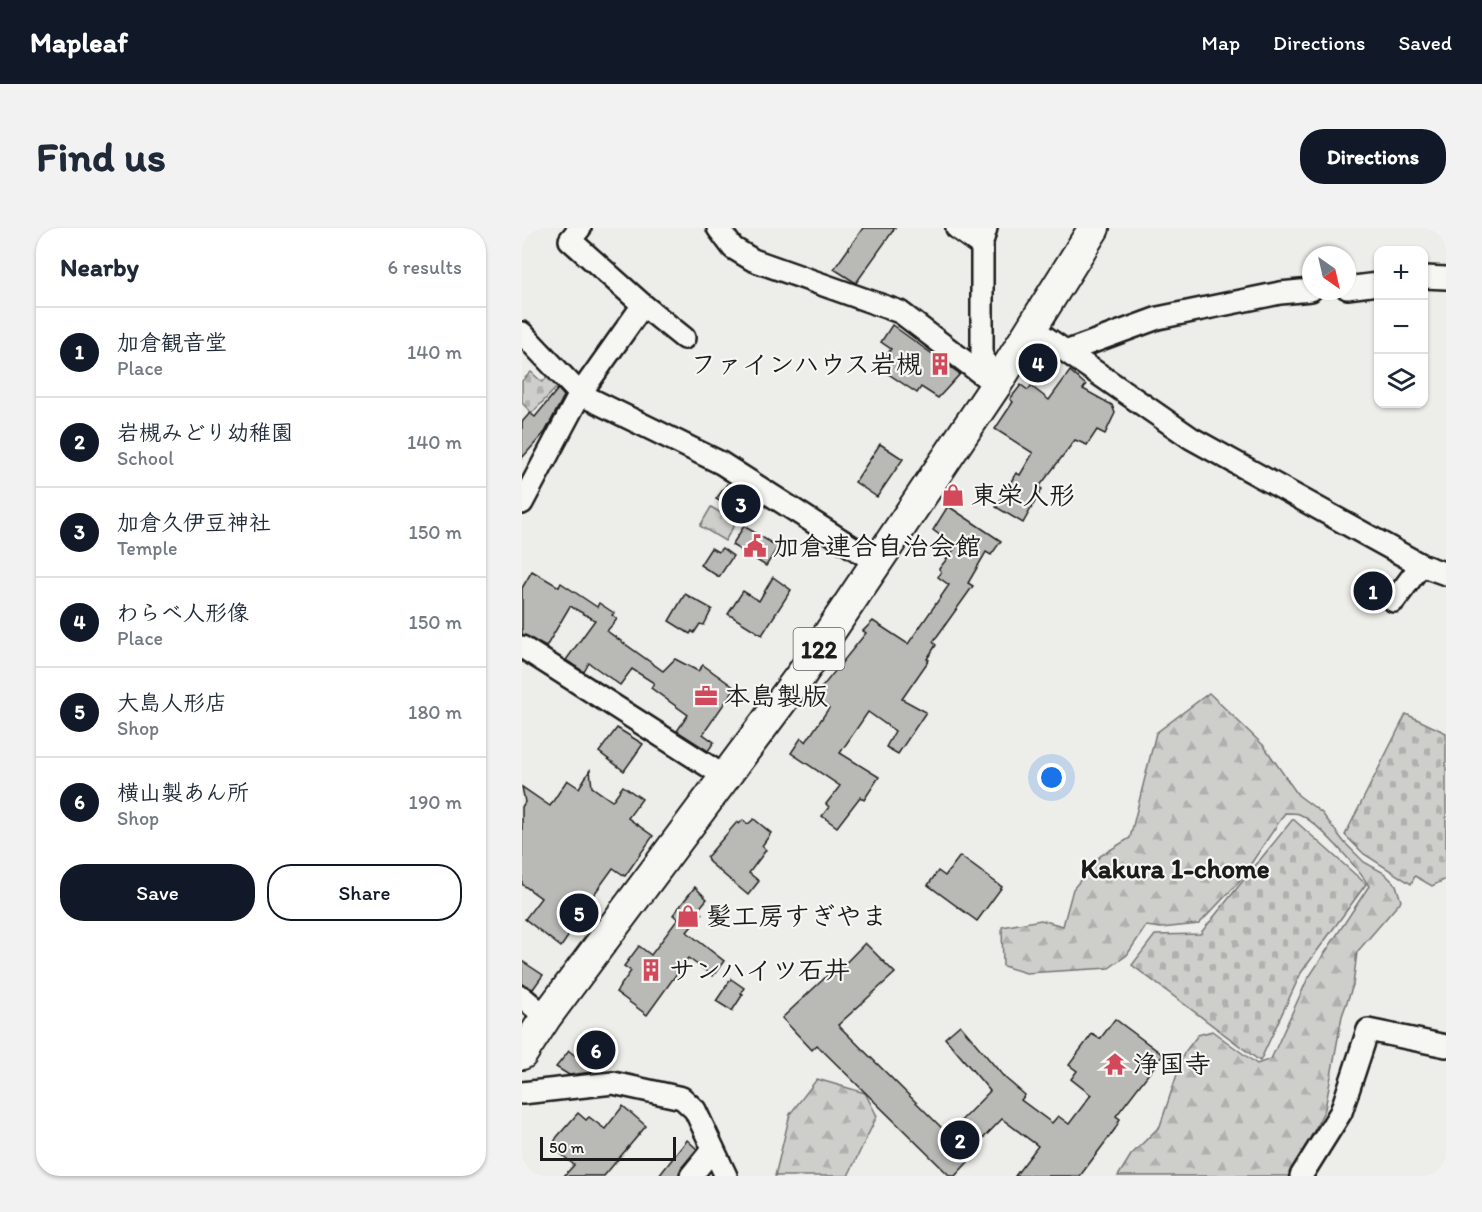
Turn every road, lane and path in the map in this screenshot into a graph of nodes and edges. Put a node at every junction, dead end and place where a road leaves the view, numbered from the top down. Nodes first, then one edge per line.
1 (580, 228) edge
2 (718, 228) edge
3 (957, 228) edge
4 (1094, 228) edge
5 (984, 237) edge
6 (1428, 277) edge
7 (1446, 278) edge
8 (1374, 285) edge
9 (1356, 287) edge
10 (1302, 291) edge
11 (643, 305) junction
12 (1032, 328) junction
13 (522, 333) edge
14 (684, 338) dead end
15 (1068, 351) junction
16 (996, 385) junction
17 (580, 394) junction
18 (522, 503) edge
19 (877, 563) junction
20 (1421, 566) junction
21 (1446, 574) edge
22 (1394, 601) dead end
23 (522, 647) edge
24 (727, 777) junction
25 (522, 997) edge
26 (546, 1017) junction
27 (1446, 1046) edge
28 (522, 1054) edge
29 (522, 1093) edge
30 (712, 1149) junction
31 (691, 1176) edge
32 (726, 1176) edge
33 (1301, 1176) edge

1 - 11 street
2 - 16 street
3 - 5 street
4 - 12 highway, 122
5 - 16 street
6 - 7 street
8 - 9 street
10 - 15 street
11 - 14 street
11 - 17 street
12 - 15 street
12 - 16 highway, 122
13 - 17 street
15 - 20 street
16 - 19 highway, 122
17 - 18 street
17 - 19 street
19 - 24 highway, 122
20 - 21 street
20 - 22 street
23 - 24 street
24 - 26 highway, 122
25 - 26 street
26 - 28 highway, 122
27 - 33 street
29 - 30 street
30 - 31 street
30 - 32 street

